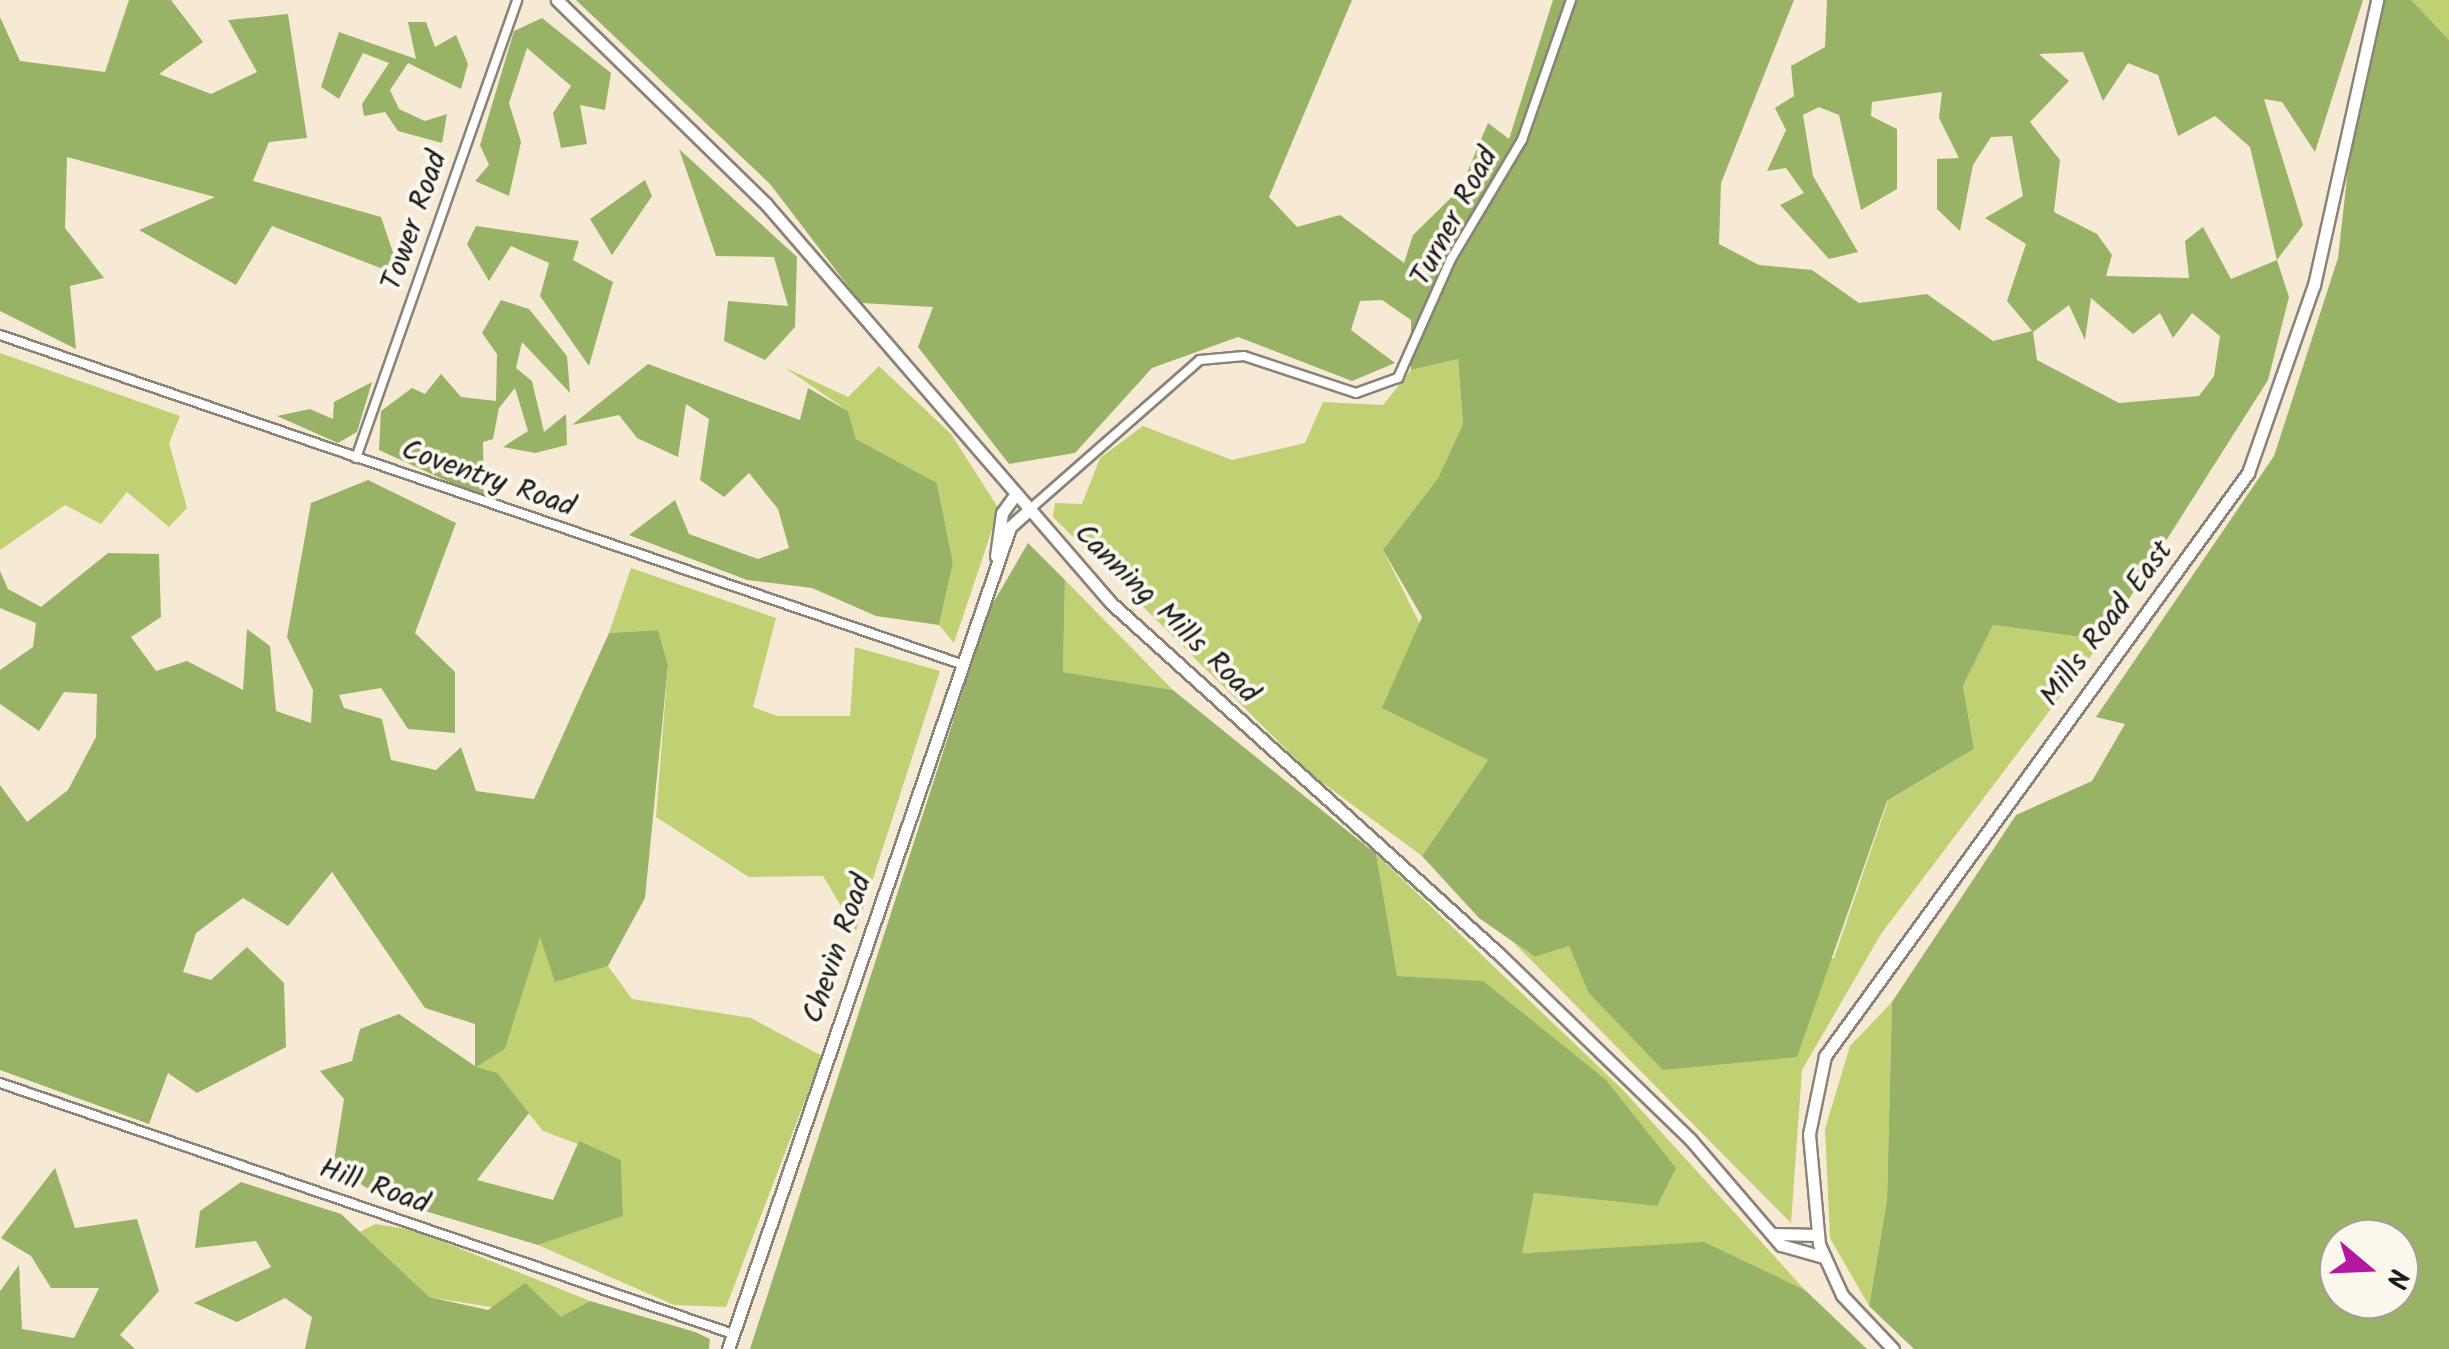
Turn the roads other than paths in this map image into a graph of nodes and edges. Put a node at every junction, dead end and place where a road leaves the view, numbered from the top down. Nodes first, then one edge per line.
1 (516, 0) edge
2 (557, 0) edge
3 (1571, 0) edge
4 (2377, 0) edge
5 (0, 335) edge
6 (356, 458) junction
7 (1016, 494) junction
8 (1029, 510) junction
9 (996, 566) junction
10 (961, 664) junction
11 (0, 1083) edge
12 (1772, 1234) junction
13 (1818, 1235) junction
14 (1823, 1256) junction
15 (733, 1334) junction
16 (728, 1349) edge
17 (1893, 1349) edge

1 - 6 street, Tower Road
2 - 7 main road, Canning Mills Road
3 - 8 street, Turner Road
4 - 13 main road, Mills Road East
5 - 6 street, Coventry Road
6 - 10 street, Coventry Road
7 - 8 main road, Canning Mills Road
7 - 9 main road, Chevin Road
8 - 9 main road, Chevin Road
8 - 12 main road, Canning Mills Road
9 - 10 main road, Chevin Road
10 - 15 main road, Chevin Road
11 - 15 street, Hill Road
12 - 13 main road
12 - 14 main road, Canning Mills Road
13 - 14 main road
14 - 17 main road
15 - 16 main road, Chevin Road

